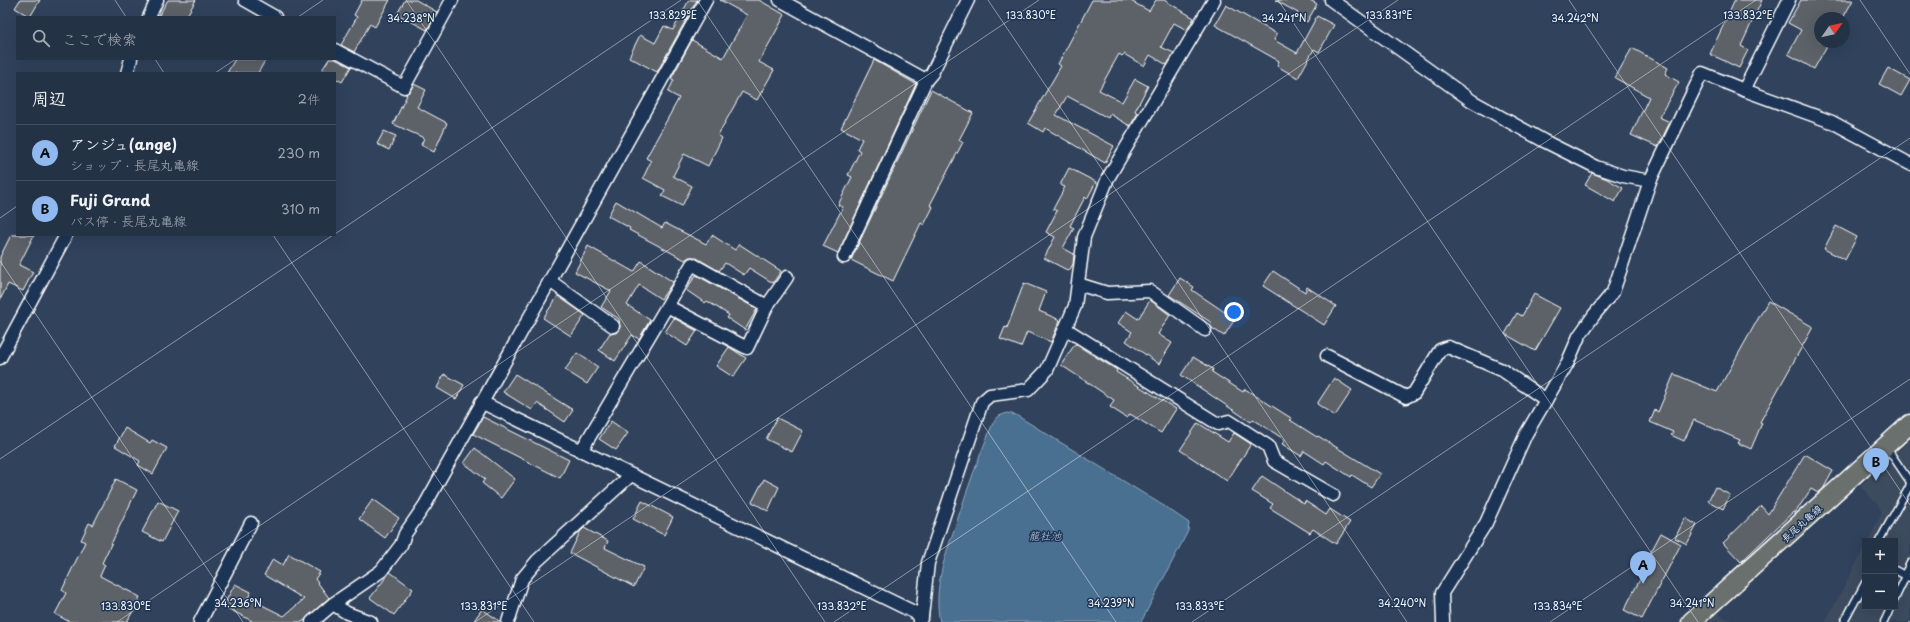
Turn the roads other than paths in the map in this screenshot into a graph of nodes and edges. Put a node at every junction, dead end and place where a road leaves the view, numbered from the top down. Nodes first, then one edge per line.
1 (156, 0) edge
2 (245, 0) edge
3 (452, 0) edge
4 (706, 0) edge
5 (780, 0) edge
6 (968, 0) edge
7 (1214, 0) edge
8 (1331, 0) edge
9 (1789, 0) edge
10 (149, 16) edge
11 (273, 16) edge
12 (336, 51) edge
13 (132, 60) edge
14 (127, 72) edge
15 (926, 80) junction
16 (1744, 90) junction
17 (1910, 164) edge
18 (1650, 181) junction
19 (65, 236) edge
20 (844, 257) dead end
21 (787, 277) dead end
22 (550, 281) junction
23 (1078, 284) junction
24 (668, 306) junction
25 (767, 306) junction
26 (613, 326) dead end
27 (1066, 329) junction
28 (1205, 330) dead end
29 (1327, 356) dead end
30 (0, 358) edge
31 (1546, 400) junction
32 (481, 402) junction
33 (1910, 424) edge
34 (1886, 447) junction
35 (581, 451) junction
36 (631, 475) junction
37 (1333, 496) dead end
38 (250, 523) dead end
39 (1881, 538) edge
40 (1910, 563) edge
41 (1898, 572) edge
42 (1907, 576) edge
43 (1862, 588) edge
44 (1898, 593) edge
45 (333, 604) junction
46 (1890, 610) edge
47 (920, 619) edge
48 (200, 622) edge
49 (312, 622) edge
50 (371, 622) edge
51 (508, 622) edge
52 (1443, 622) edge
53 (1691, 622) edge
54 (1844, 622) edge
55 (1884, 622) edge

1 - 10 street
2 - 11 street
3 - 12 street
4 - 22 street
5 - 15 street
6 - 15 street
7 - 23 street
8 - 18 street
9 - 16 street
13 - 14 street
15 - 20 street
16 - 17 street
16 - 18 street
18 - 31 street
19 - 30 street
21 - 25 street
22 - 26 street
22 - 32 street
23 - 27 street
23 - 28 street
24 - 25 street
24 - 25 street
24 - 35 street
27 - 37 street
27 - 47 street
29 - 31 street
31 - 52 street
32 - 35 street
32 - 45 street
33 - 34 main road, 長尾丸亀線
34 - 39 lane
34 - 53 main road, 長尾丸亀線
35 - 36 street
36 - 47 street
36 - 51 street
38 - 48 street
40 - 42 lane
41 - 42 lane
42 - 44 lane
43 - 54 lane
45 - 49 street
45 - 50 street
46 - 55 lane

